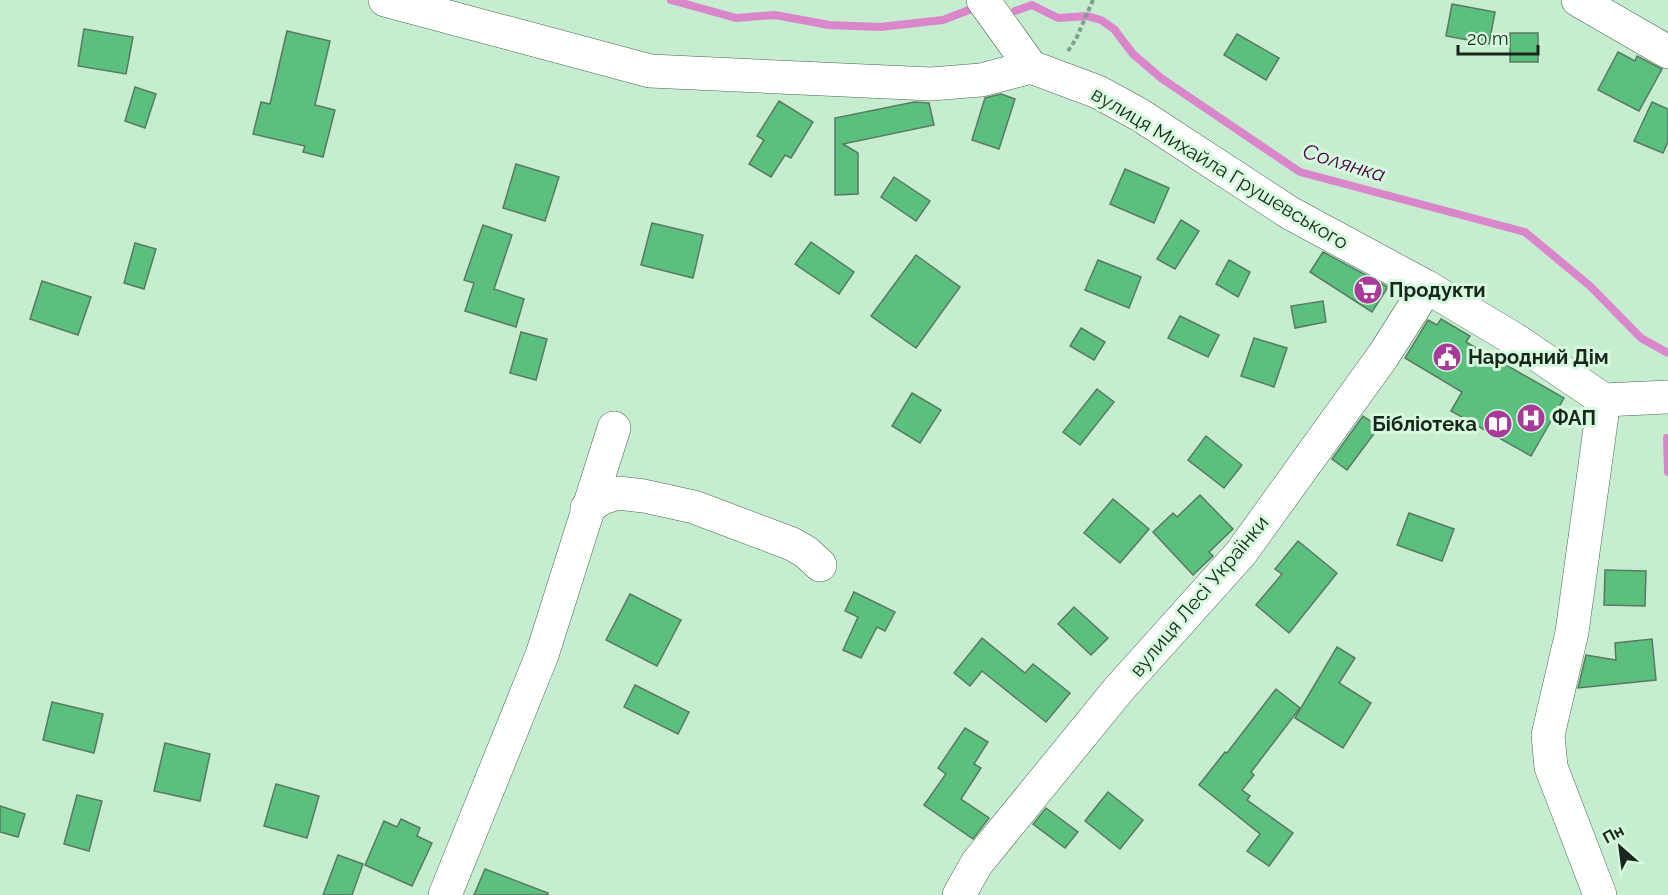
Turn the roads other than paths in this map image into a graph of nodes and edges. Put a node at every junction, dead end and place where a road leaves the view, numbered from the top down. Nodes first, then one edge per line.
1 (385, 0) edge
2 (982, 0) edge
3 (1578, 0) edge
4 (1668, 52) edge
5 (1031, 67) junction
6 (1427, 287) junction
7 (1668, 398) edge
8 (1604, 399) junction
9 (614, 428) dead end
10 (587, 508) junction
11 (820, 565) dead end
12 (445, 895) edge
13 (959, 895) edge
14 (1600, 895) edge

1 - 5 street
2 - 5 street
3 - 4 street
5 - 6 street, вулиця Михайла Грушевського
6 - 8 street, вулиця Михайла Грушевського
6 - 13 street, вулиця Лесі Українки
7 - 8 street
8 - 14 street
9 - 10 street
10 - 11 street
10 - 12 street

